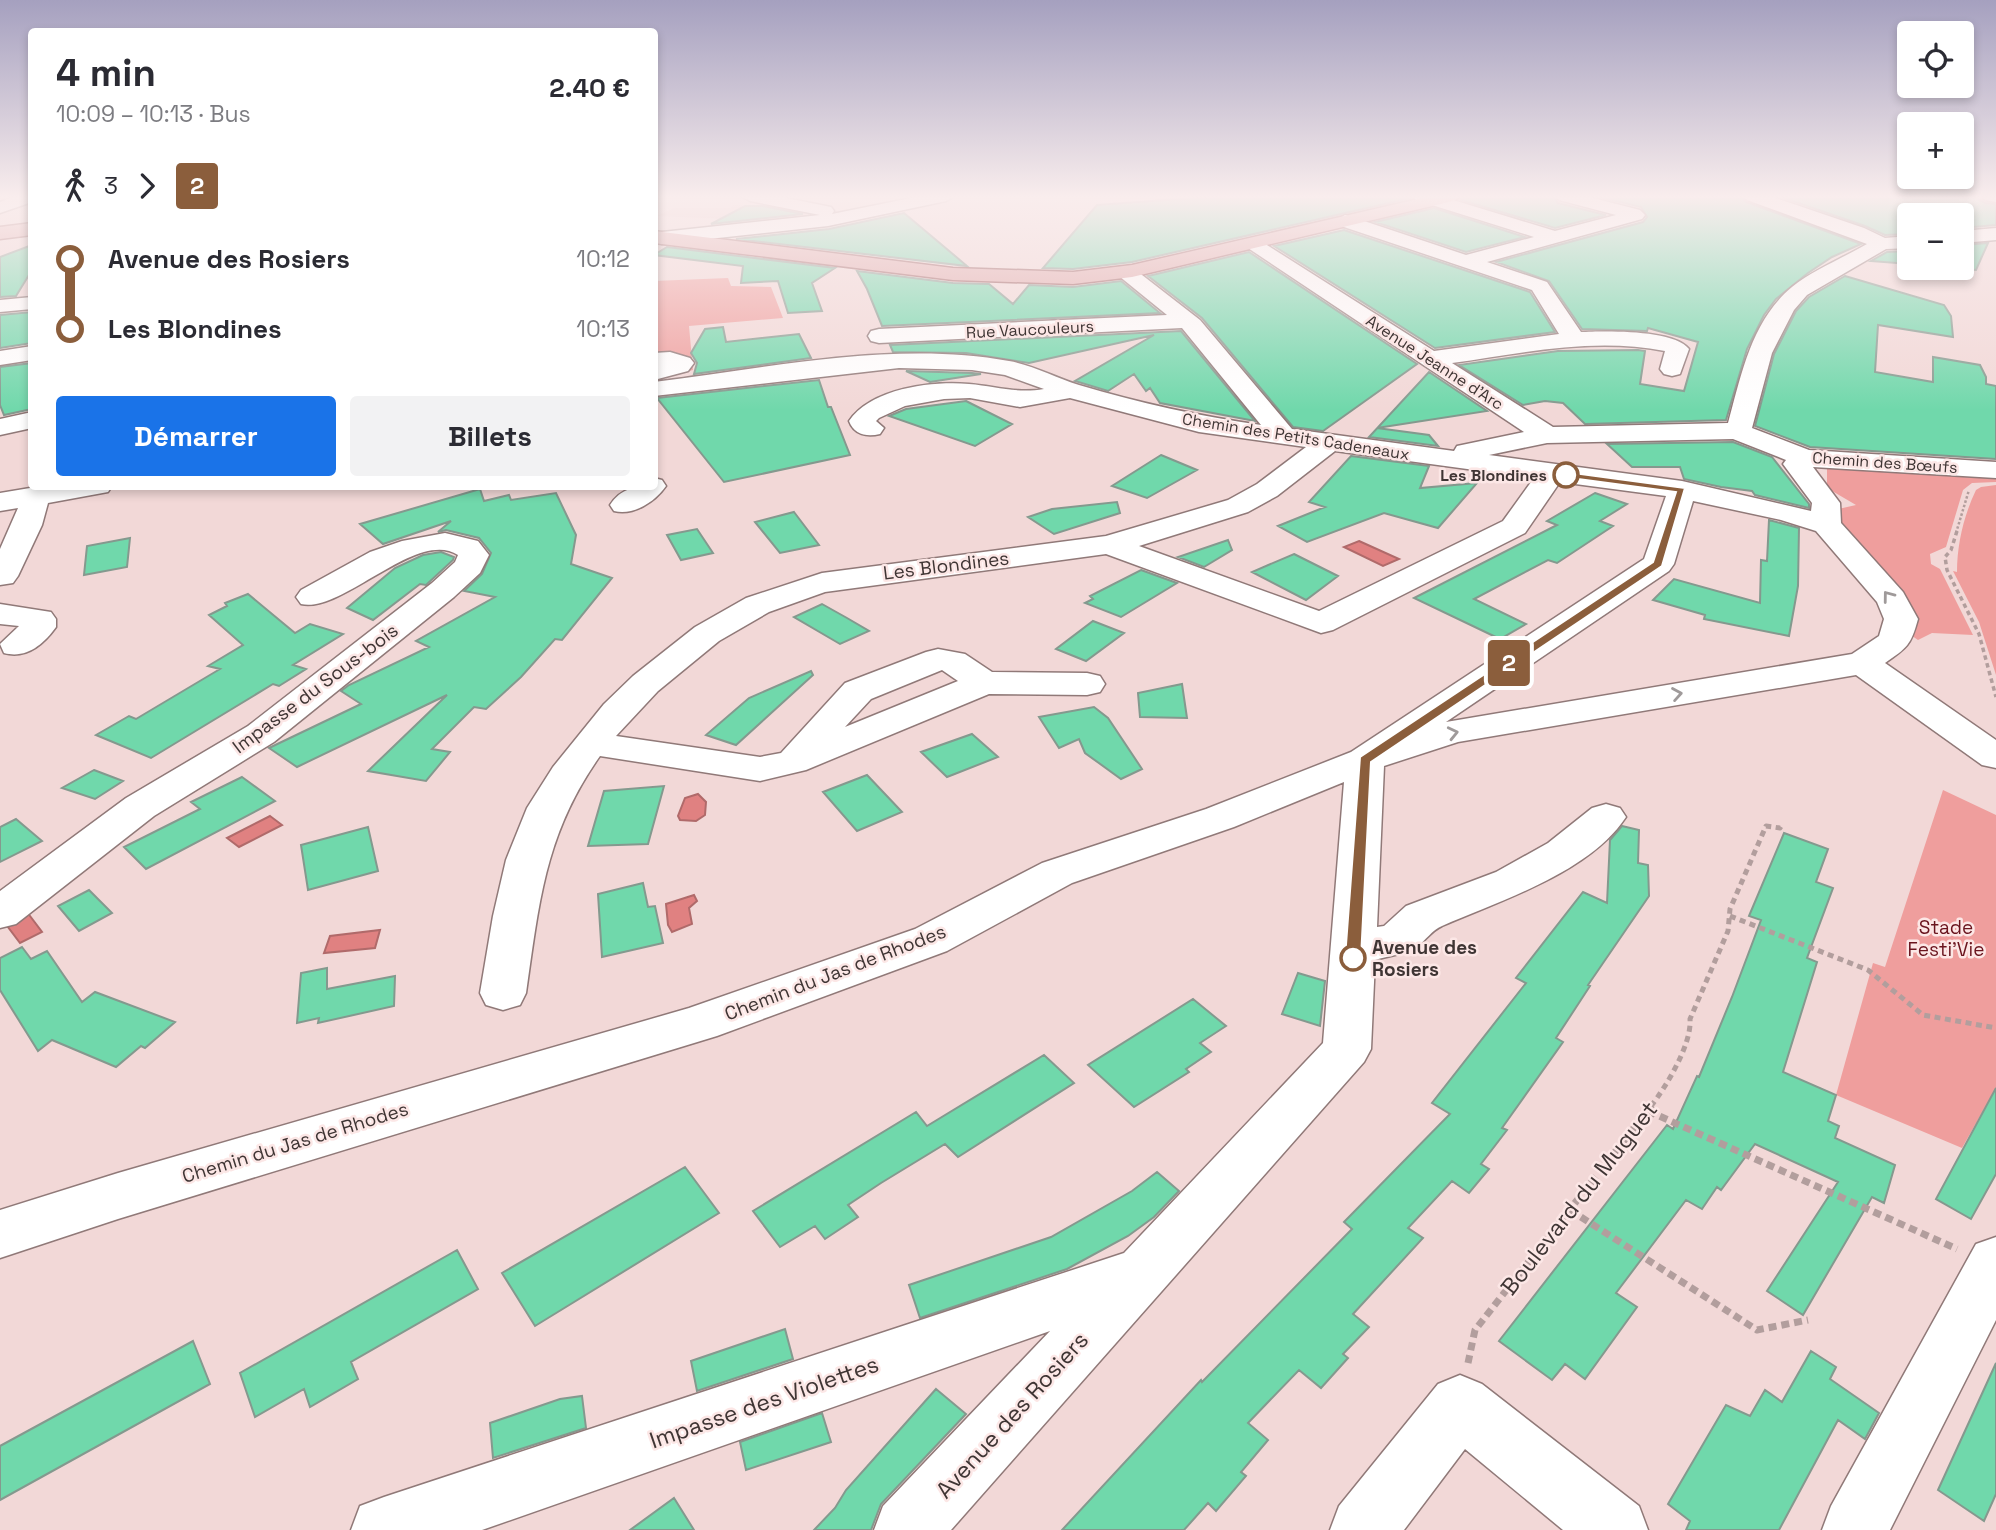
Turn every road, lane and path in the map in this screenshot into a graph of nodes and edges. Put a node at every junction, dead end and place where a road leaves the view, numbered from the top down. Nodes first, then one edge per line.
1 (907, 267) edge
2 (1147, 267) edge
3 (1288, 267) edge
4 (1485, 267) edge
5 (1842, 267) edge
6 (1126, 272) junction
7 (28, 303) edge
8 (0, 306) edge
9 (1187, 321) junction
10 (873, 336) dead end
11 (1573, 338) junction
12 (28, 353) edge
13 (0, 358) edge
14 (1430, 359) junction
15 (658, 360) edge
16 (1672, 369) dead end
17 (658, 372) edge
18 (658, 389) edge
19 (1069, 390) junction
20 (28, 422) edge
21 (0, 427) edge
22 (871, 428) dead end
23 (1736, 430) junction
24 (1282, 434) junction
25 (1547, 435) junction
26 (1647, 435) junction
27 (1330, 441) junction
28 (1441, 457) junction
29 (1797, 464) dead end
30 (1552, 473) junction
31 (1986, 477) edge
32 (68, 490) edge
33 (646, 490) edge
34 (1682, 490) junction
35 (24, 496) edge
36 (624, 505) dead end
37 (1826, 525) junction
38 (1109, 545) junction
39 (2, 576) dead end
40 (312, 597) dead end
41 (0, 614) edge
42 (16, 646) dead end
43 (1862, 663) junction
44 (1087, 684) dead end
45 (1996, 698) edge
46 (590, 743) junction
47 (1996, 757) edge
48 (1365, 760) junction
49 (1606, 817) dead end
50 (1783, 823) dead end
51 (0, 913) edge
52 (1730, 916) junction
53 (1353, 950) junction
54 (503, 993) dead end
55 (1996, 1028) edge
56 (1648, 1111) junction
57 (1570, 1210) junction
58 (0, 1234) edge
59 (1995, 1264) edge
60 (1144, 1272) junction
61 (1808, 1320) dead end
62 (1460, 1405) junction
63 (384, 1530) edge
64 (907, 1530) edge
65 (1363, 1530) edge
66 (1615, 1530) edge
67 (1855, 1530) edge

1 - 6 main road
2 - 6 main road
3 - 14 street, Avenue Jeanne d'Arc
4 - 11 street
5 - 23 street
6 - 9 street
7 - 8 street
9 - 10 street, Rue Vaucouleurs
9 - 24 street
11 - 14 street
11 - 16 street
12 - 13 street
14 - 25 street, Avenue Jeanne d'Arc
15 - 17 street
18 - 19 street, Chemin des Petits Cadeneaux
19 - 22 street
19 - 24 street, Chemin des Petits Cadeneaux
20 - 21 street
23 - 26 street, Chemin des Petits Cadeneaux
23 - 31 street, Chemin des Bœufs
24 - 27 street, Chemin des Petits Cadeneaux
25 - 26 street, Chemin des Petits Cadeneaux
25 - 28 street, Chemin des Petits Cadeneaux
26 - 34 street
27 - 28 street, Chemin des Petits Cadeneaux
27 - 38 street, Les Blondines
28 - 30 street
29 - 37 street
30 - 34 street
30 - 38 street
31 - 45 path
32 - 35 street
33 - 36 street
34 - 37 street
34 - 48 street, Chemin du Jas de Rhodes
35 - 39 street
43 -> 37 street
38 - 46 street, Les Blondines
40 - 51 street, Impasse du Sous-bois
41 - 42 street
43 - 47 street
48 -> 43 street
44 - 46 street
46 - 54 street, Les Blondines
48 - 53 street, Avenue des Rosiers
48 - 58 street, Chemin du Jas de Rhodes
49 - 53 street
50 - 52 path, Boulevard du Muguet
52 - 55 path
52 - 56 path, Boulevard du Muguet
53 - 60 street, Avenue des Rosiers
56 - 57 path, Boulevard du Muguet
56 - 59 path
57 - 61 path
57 - 62 path, Boulevard du Muguet
59 - 67 street
60 - 63 street, Impasse des Violettes
60 - 64 street, Avenue des Rosiers
62 - 65 street
62 - 66 street

